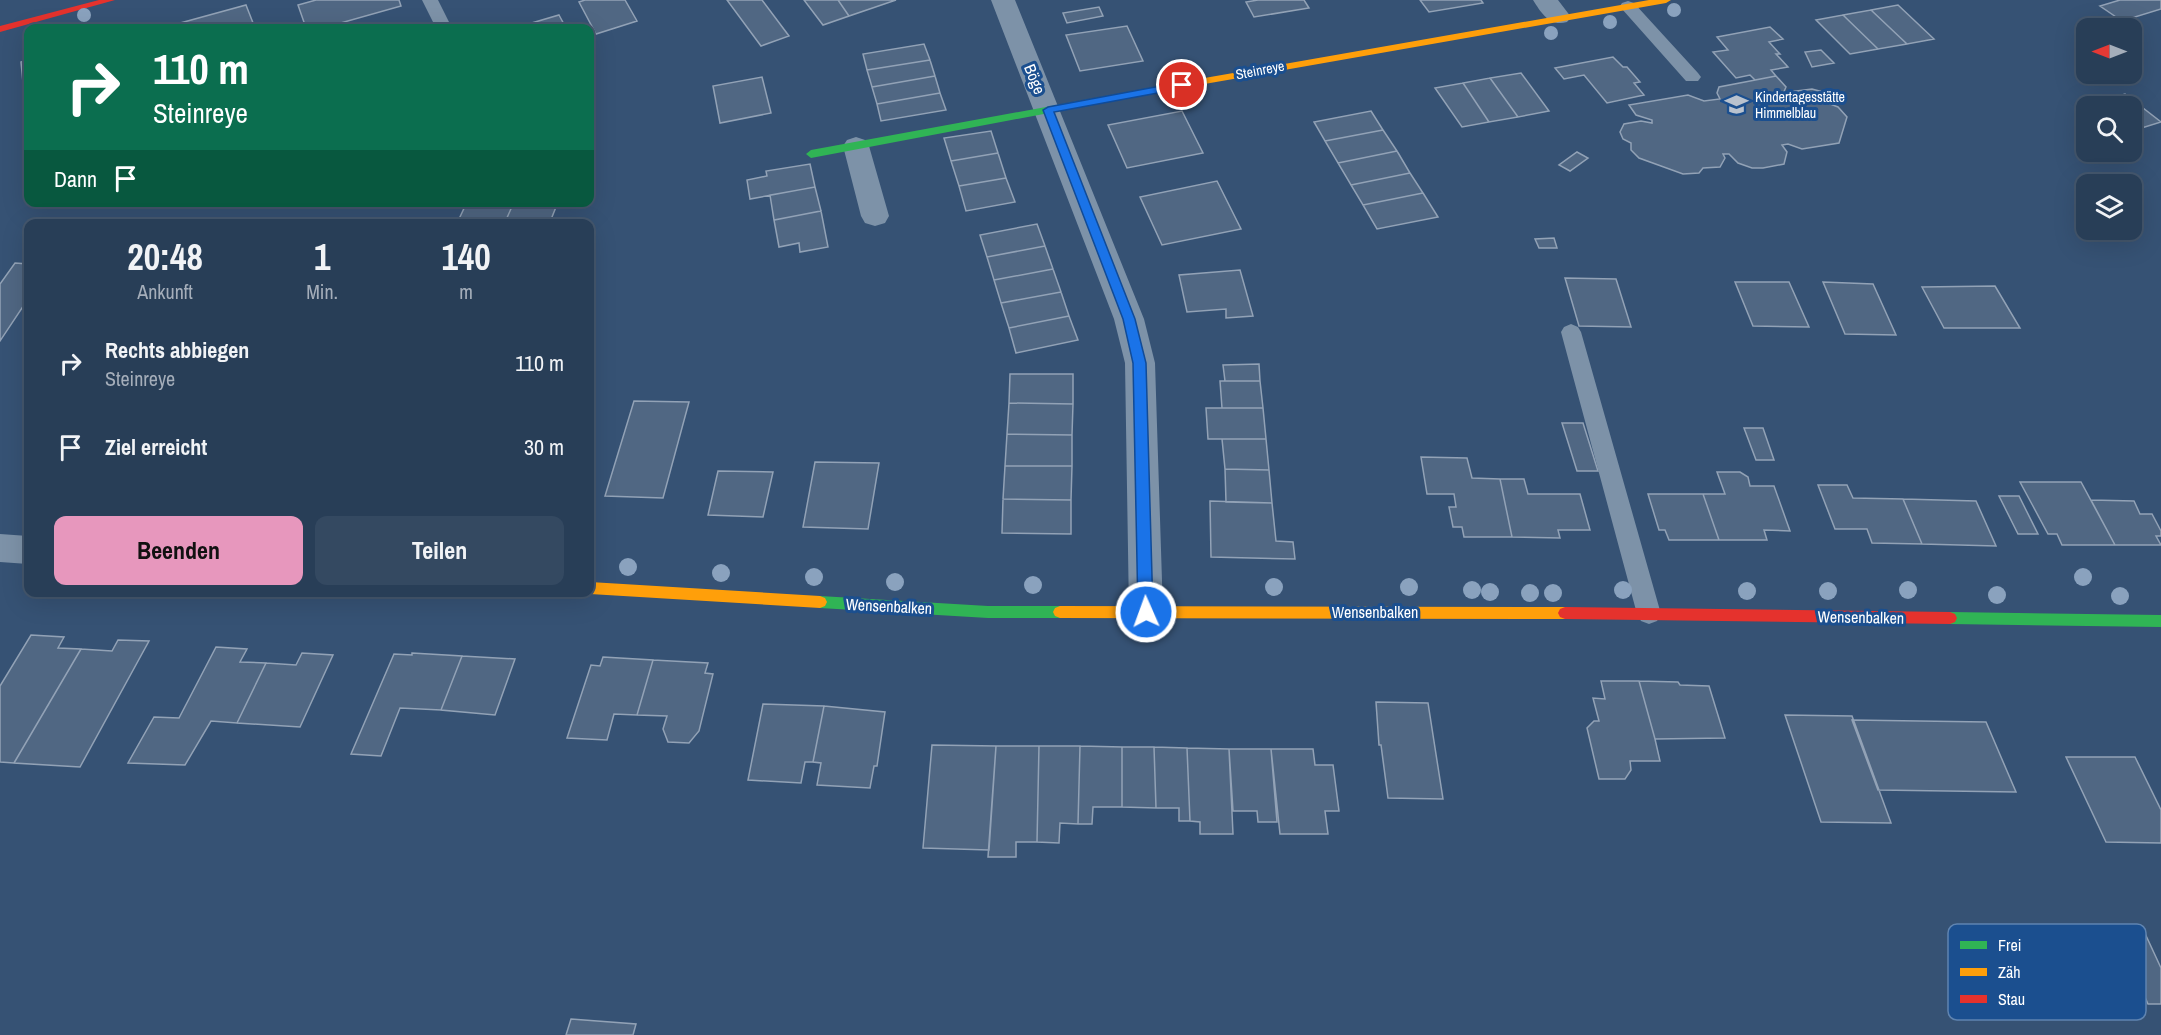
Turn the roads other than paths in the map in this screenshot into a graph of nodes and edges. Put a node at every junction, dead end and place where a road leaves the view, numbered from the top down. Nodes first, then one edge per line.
1 (110, 0) edge
2 (430, 0) edge
3 (1003, 0) edge
4 (1666, 0) edge
5 (1628, 6) junction
6 (1552, 9) edge
7 (442, 24) edge
8 (0, 29) edge
9 (1692, 76) dead end
10 (1048, 110) junction
11 (856, 146) junction
12 (811, 154) dead end
13 (875, 216) dead end
14 (1571, 332) dead end
15 (0, 548) edge
16 (24, 550) edge
17 (594, 588) edge
18 (1146, 612) junction
19 (1649, 614) junction
20 (2161, 621) edge

1 - 8 street
2 - 7 lane
3 - 10 street, Böge
4 - 5 street, Steinreye
5 - 6 street, Steinreye
5 - 9 lane
6 - 10 street, Steinreye
10 - 11 street, Steinreye
10 - 18 street, Böge
11 - 12 street, Steinreye
11 - 13 street
14 - 19 lane
15 - 16 street
17 - 18 street, Wensenbalken
18 - 19 street, Wensenbalken
19 - 20 street, Wensenbalken

